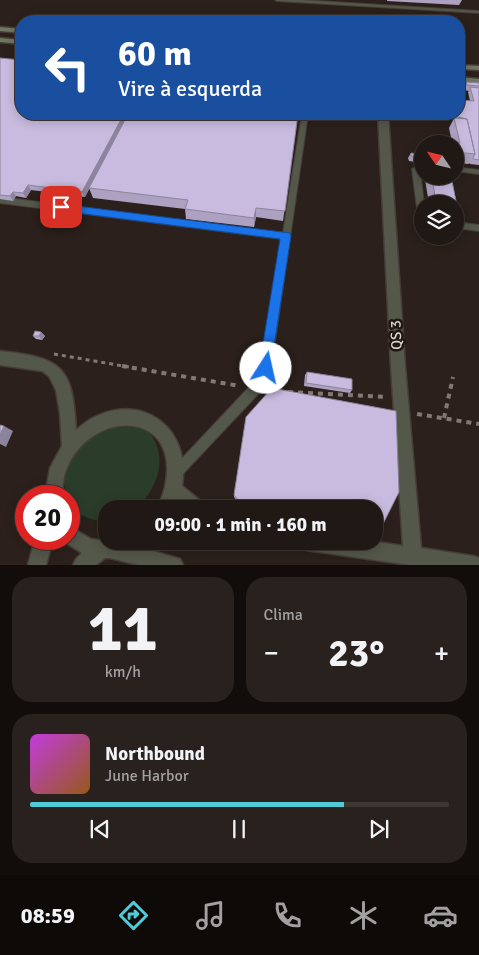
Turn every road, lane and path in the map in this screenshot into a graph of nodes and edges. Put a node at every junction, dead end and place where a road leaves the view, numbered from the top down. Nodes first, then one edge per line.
1 (277, 0) edge
2 (479, 12) edge
3 (0, 29) edge
4 (15, 30) edge
5 (0, 40) edge
6 (15, 41) edge
7 (465, 67) edge
8 (479, 68) edge
9 (465, 79) edge
10 (479, 80) edge
11 (304, 120) edge
12 (383, 120) edge
13 (464, 170) edge
14 (479, 172) edge
15 (0, 200) edge
16 (464, 226) edge
17 (479, 228) edge
18 (286, 236) junction
19 (53, 354) dead end
20 (0, 358) edge
21 (453, 376) dead end
22 (256, 388) junction
23 (284, 391) edge
24 (401, 405) junction
25 (444, 418) junction
26 (479, 424) edge
27 (69, 445) junction
28 (174, 481) junction
29 (54, 485) edge
30 (168, 500) edge
31 (190, 500) edge
32 (80, 542) edge
33 (98, 548) edge
34 (41, 550) edge
35 (105, 550) edge
36 (111, 550) edge
37 (370, 550) edge
38 (413, 556) junction
39 (38, 565) edge
40 (82, 565) edge
41 (174, 565) edge
42 (473, 565) edge

1 - 2 lane
3 - 4 main road
5 - 6 main road
7 - 8 main road
9 - 10 main road
11 - 18 lane
12 - 24 street, QS 3
13 - 14 lane
15 - 18 lane
16 - 17 lane
18 - 22 lane
19 - 22 path
20 - 27 street
21 - 25 path
22 - 28 lane
23 - 24 path
24 - 25 path
24 - 38 street, QS 3
25 - 26 path
27 - 28 street
27 - 29 street
28 - 30 street
28 - 31 street
32 - 33 street
34 - 39 street
35 - 40 street
36 - 41 street
37 - 38 street
38 - 42 street

